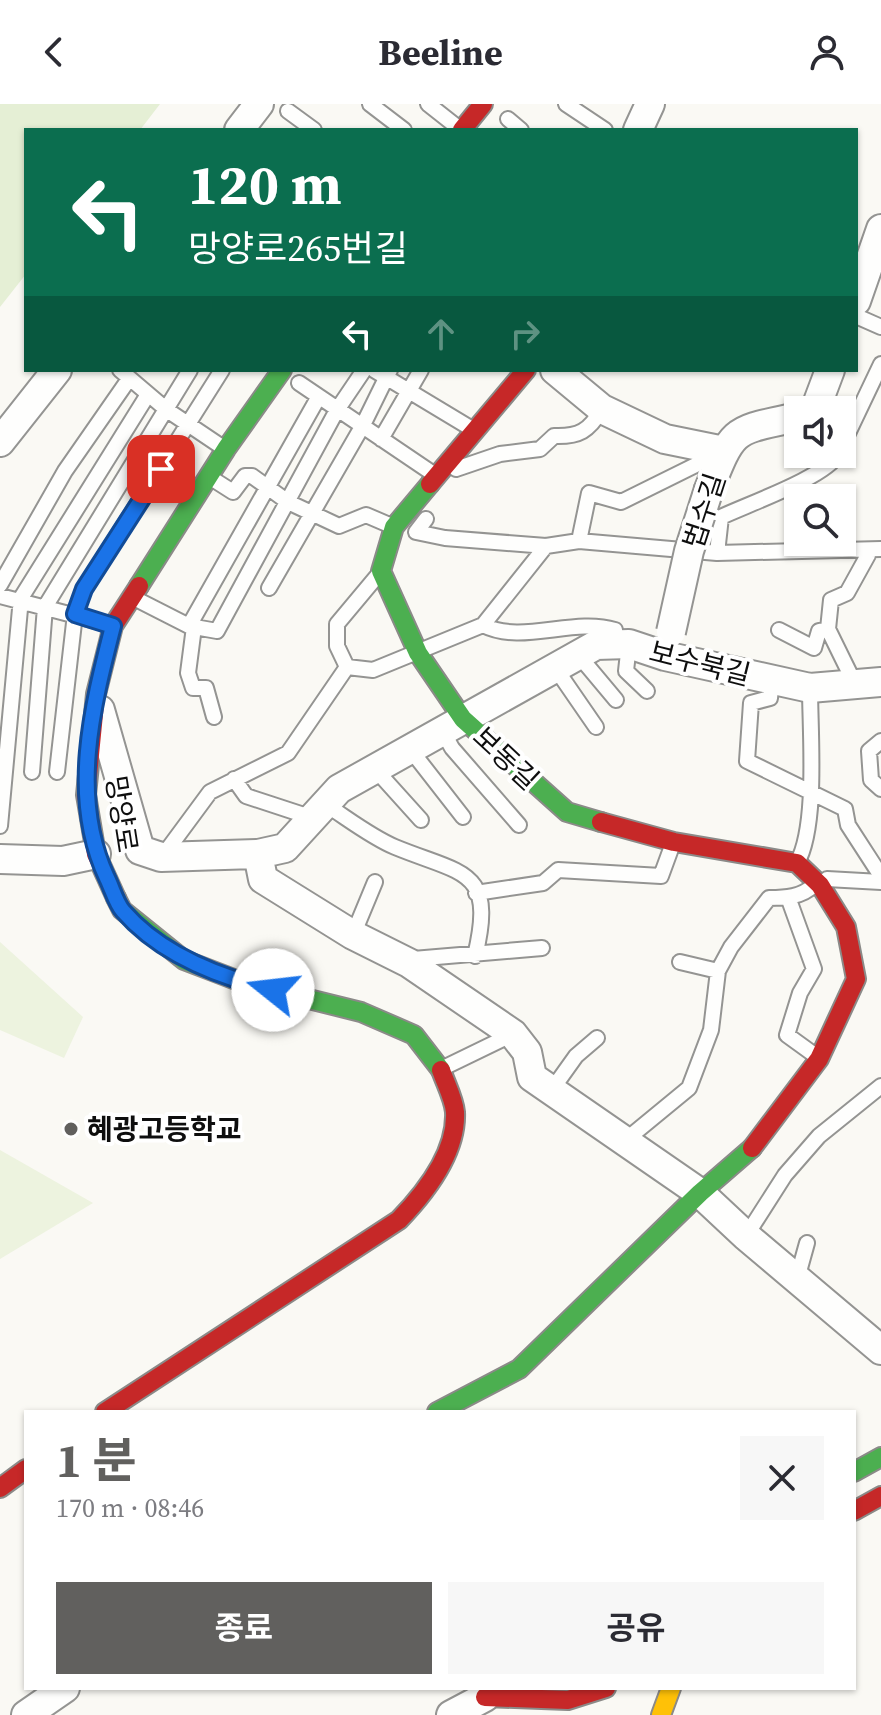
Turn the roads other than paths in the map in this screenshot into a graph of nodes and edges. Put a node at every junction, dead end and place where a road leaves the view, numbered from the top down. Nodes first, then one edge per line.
1 (259, 104) edge
2 (370, 104) edge
3 (428, 104) edge
4 (483, 104) edge
5 (566, 104) edge
6 (650, 104) edge
7 (288, 111) dead end
8 (508, 119) dead end
9 (241, 128) edge
10 (311, 128) edge
11 (401, 128) edge
12 (459, 128) edge
13 (464, 128) edge
14 (519, 128) edge
15 (602, 128) edge
16 (639, 128) edge
17 (881, 229) edge
18 (858, 295) edge
19 (858, 317) edge
20 (881, 327) edge
21 (881, 364) edge
22 (55, 372) edge
23 (189, 372) edge
24 (221, 372) edge
25 (281, 372) edge
26 (363, 372) edge
27 (420, 372) edge
28 (524, 372) edge
29 (557, 372) edge
30 (829, 372) edge
31 (383, 373) edge
32 (124, 375) edge
33 (299, 383) dead end
34 (407, 392) junction
35 (147, 396) junction
36 (820, 396) edge
37 (318, 398) junction
38 (602, 409) junction
39 (167, 410) junction
40 (337, 410) junction
41 (856, 417) edge
42 (784, 420) edge
43 (190, 425) junction
44 (363, 425) junction
45 (475, 431) junction
46 (381, 439) junction
47 (0, 442) edge
48 (226, 449) junction
49 (724, 451) junction
50 (462, 468) junction
51 (816, 468) edge
52 (437, 473) junction
53 (209, 477) junction
54 (452, 486) dead end
55 (266, 487) junction
56 (288, 502) junction
57 (434, 509) dead end
58 (312, 514) junction
59 (394, 527) junction
60 (579, 541) junction
61 (546, 546) junction
62 (874, 549) edge
63 (703, 552) junction
64 (381, 571) junction
65 (0, 585) edge
66 (269, 588) dead end
67 (0, 596) edge
68 (130, 596) junction
69 (21, 598) junction
70 (45, 607) junction
71 (75, 614) junction
72 (483, 625) junction
73 (113, 626) junction
74 (191, 626) junction
75 (828, 629) junction
76 (779, 630) dead end
77 (623, 644) junction
78 (668, 644) junction
79 (418, 653) junction
80 (568, 663) junction
81 (347, 667) junction
82 (772, 680) junction
83 (874, 684) edge
84 (810, 688) junction
85 (647, 691) dead end
86 (96, 694) junction
87 (616, 700) dead end
88 (214, 717) dead end
89 (453, 724) junction
90 (596, 727) dead end
91 (881, 741) edge
92 (410, 749) junction
93 (375, 769) junction
94 (32, 772) dead end
95 (57, 772) dead end
96 (234, 779) junction
97 (881, 789) edge
98 (810, 791) junction
99 (319, 811) junction
100 (463, 817) dead end
101 (421, 820) dead end
102 (519, 825) dead end
103 (0, 826) edge
104 (674, 842) junction
105 (96, 854) junction
106 (258, 854) junction
107 (161, 857) junction
108 (0, 859) edge
109 (797, 863) junction
110 (881, 879) edge
111 (375, 882) dead end
112 (819, 884) junction
113 (476, 893) junction
114 (788, 897) junction
115 (353, 935) junction
116 (542, 948) dead end
117 (475, 956) junction
118 (680, 962) dead end
119 (409, 963) junction
120 (718, 971) junction
121 (513, 1034) junction
122 (597, 1038) dead end
123 (819, 1059) junction
124 (441, 1069) junction
125 (881, 1086) edge
126 (551, 1091) junction
127 (627, 1139) junction
128 (700, 1193) junction
129 (746, 1236) junction
130 (807, 1243) dead end
131 (797, 1279) junction
132 (881, 1350) edge
133 (108, 1410) edge
134 (441, 1410) edge
135 (881, 1457) edge
136 (24, 1470) edge
137 (856, 1471) edge
138 (0, 1488) edge
139 (881, 1496) edge
140 (856, 1510) edge
141 (62, 1690) edge
142 (600, 1690) edge
143 (670, 1690) edge
144 (488, 1693) edge
145 (26, 1715) edge
146 (451, 1715) edge
147 (514, 1715) edge
148 (661, 1715) edge

1 - 9 street
2 - 11 lane
3 - 12 lane
4 - 13 main road
5 - 15 lane
6 - 16 street
7 - 10 lane
8 - 14 lane
17 - 18 street
19 - 20 lane
21 - 41 lane
22 - 47 street
23 - 39 lane
24 - 43 lane
25 - 48 main road, 망양로
26 - 40 lane
27 - 34 lane
28 - 45 main road
29 - 38 street
30 - 36 street
31 - 34 lane
31 - 44 lane
32 - 35 lane
32 - 65 lane
33 - 37 lane
34 - 45 lane
34 - 46 lane
35 - 39 lane
35 - 69 lane
37 - 40 lane
37 - 55 lane
38 - 49 street
38 - 50 lane
39 - 43 lane
39 - 70 lane
40 - 44 lane
40 - 56 lane
42 - 49 street, 법수길
43 - 48 lane
43 - 71 lane
44 - 46 lane
44 - 58 lane
45 - 52 main road
46 - 52 lane
48 - 53 main road, 망양로
49 - 60 lane
49 - 63 street, 법수길, bridge
50 - 52 lane
50 - 54 lane
51 - 63 lane
52 - 59 main road
53 - 55 lane
53 - 68 main road, 망양로
55 - 56 lane
55 - 74 lane
56 - 58 lane
56 - 74 lane
57 - 61 lane
58 - 59 lane
58 - 66 lane
59 - 64 main road
60 - 61 lane
60 - 63 lane
61 - 72 lane
62 - 63 lane
62 - 75 lane
63 - 78 street, 법수길, bridge
64 - 79 main road, 보동길
64 - 81 lane
67 - 69 lane
68 - 73 main road, 망양로
68 - 74 lane
69 - 70 lane
69 - 103 lane
70 - 71 lane
70 - 94 lane
71 - 73 lane
71 - 95 lane
72 - 77 lane, 보수북길
72 - 79 lane
73 - 86 main road, 망양로
74 - 88 lane
75 - 76 lane, 보수북길
75 - 83 lane, 보수북길
77 - 78 street, 보수북길
77 - 80 street, 보수북길
77 - 85 lane, 보수북길
78 - 82 street, 보수북길
79 - 81 lane
79 - 89 main road, 보동길
80 - 87 lane
80 - 89 street, 보수북길
80 - 90 lane
81 - 96 lane
82 - 84 street, 보수북길
82 - 98 lane, 보수북길
83 - 84 street, 보수북길
84 - 98 lane
86 - 105 main road, 망양로
86 - 107 street
89 - 92 street, 보수북길
89 - 102 lane
89 - 104 main road, 보동길
91 - 97 lane
92 - 93 street, 보수북길
92 - 100 lane
93 - 99 street, 보수북길
93 - 101 lane
96 - 99 lane
96 - 107 lane
98 - 109 lane
98 - 110 lane
99 - 106 street, 보수북길
99 - 113 lane
104 - 109 main road, 보동길
104 - 113 lane
105 - 108 street
105 - 124 main road, 망양로
106 - 107 street, 보수북길
106 - 115 street
109 - 112 main road
110 - 112 lane
111 - 115 lane
112 - 114 lane
112 - 123 main road
113 - 117 lane
114 - 120 lane
114 - 123 lane
115 - 119 street
116 - 117 lane
117 - 119 lane
118 - 120 lane
119 - 121 street
120 - 127 lane
121 - 124 lane
121 - 126 street
122 - 126 lane
123 - 128 main road
124 - 133 main road, 망양로
125 - 129 lane
126 - 127 street
127 - 128 street
128 - 129 street
128 - 134 main road
129 - 131 street
130 - 131 lane
131 - 132 street
135 - 137 main road
136 - 138 main road
139 - 140 main road
141 - 145 street
142 - 144 main road
143 - 148 main road
144 - 146 street
144 - 147 main road

